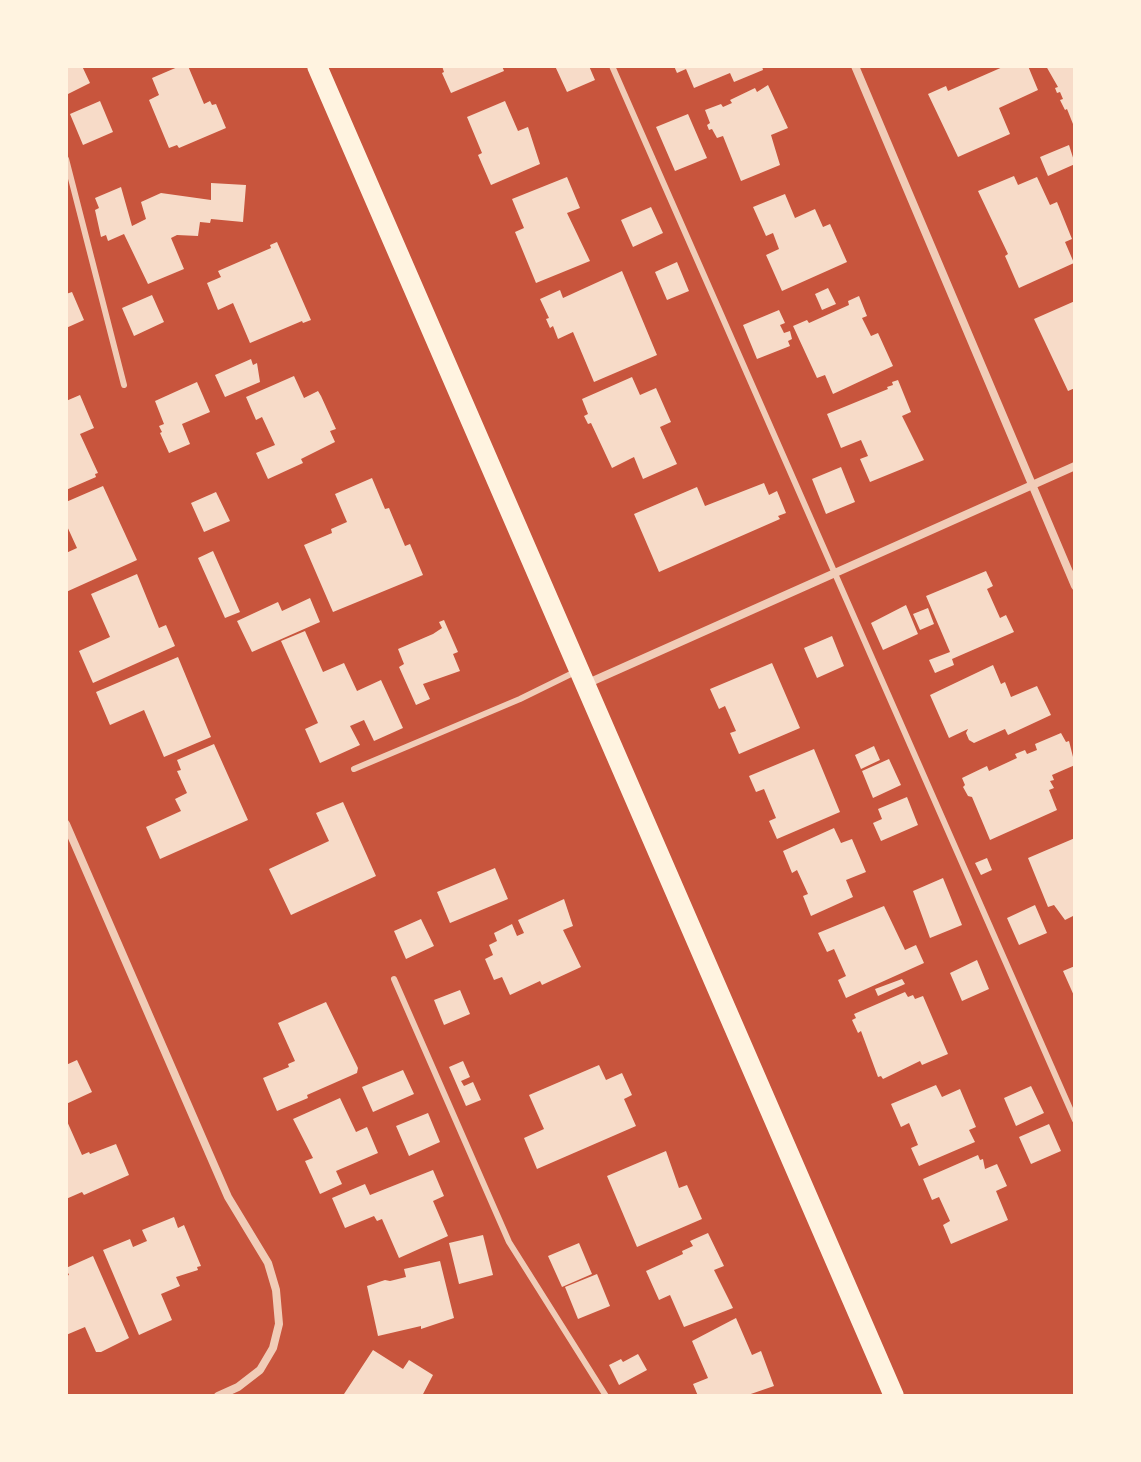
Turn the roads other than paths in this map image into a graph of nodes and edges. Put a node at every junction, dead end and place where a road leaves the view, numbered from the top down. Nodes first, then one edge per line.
1 (317, 66) edge
2 (612, 66) edge
3 (855, 66) edge
4 (66, 159) edge
5 (124, 385) dead end
6 (1075, 466) edge
7 (1031, 485) junction
8 (834, 573) junction
9 (1075, 586) edge
10 (581, 677) junction
11 (354, 769) dead end
12 (66, 824) edge
13 (394, 979) dead end
14 (1075, 1120) edge
15 (218, 1396) edge
16 (606, 1396) edge
17 (894, 1396) edge

1 - 10 main road
2 - 8 lane
3 - 7 street
4 - 5 lane
6 - 7 street
7 - 8 street
7 - 9 street
8 - 10 street
8 - 14 lane
10 - 11 lane
10 - 17 main road
12 - 15 street
13 - 16 lane

